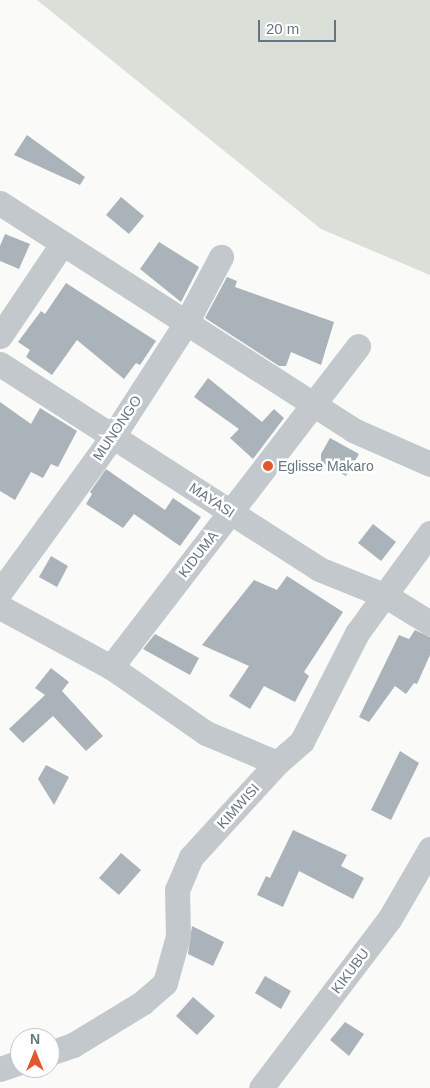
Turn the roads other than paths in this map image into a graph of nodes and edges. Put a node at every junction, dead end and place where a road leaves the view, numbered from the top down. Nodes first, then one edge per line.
1 (0, 203) edge
2 (62, 244) junction
3 (221, 257) dead end
4 (186, 323) junction
5 (0, 336) edge
6 (358, 346) dead end
7 (0, 364) edge
8 (314, 404) junction
9 (113, 436) junction
10 (430, 464) edge
11 (230, 512) junction
12 (430, 534) edge
13 (0, 592) edge
14 (386, 596) junction
15 (0, 607) edge
16 (430, 623) edge
17 (111, 668) junction
18 (277, 763) junction
19 (430, 849) edge
20 (60, 1049) edge
21 (261, 1088) edge

1 - 2 street
2 - 4 street
2 - 5 street
3 - 4 street, MUNONGO
4 - 8 street
4 - 9 street, MUNONGO
6 - 8 street, KIDUMA
7 - 9 street, MAYASI
8 - 10 street
8 - 11 street, KIDUMA
9 - 11 street, MAYASI
9 - 13 street, MUNONGO
11 - 14 street, MAYASI
11 - 17 street, KIDUMA
12 - 14 street, KIMWISI
14 - 16 street, MAYASI
14 - 18 street, KIMWISI
15 - 17 street
17 - 18 street
18 - 20 street, KIMWISI
19 - 21 street, KIKUBU

